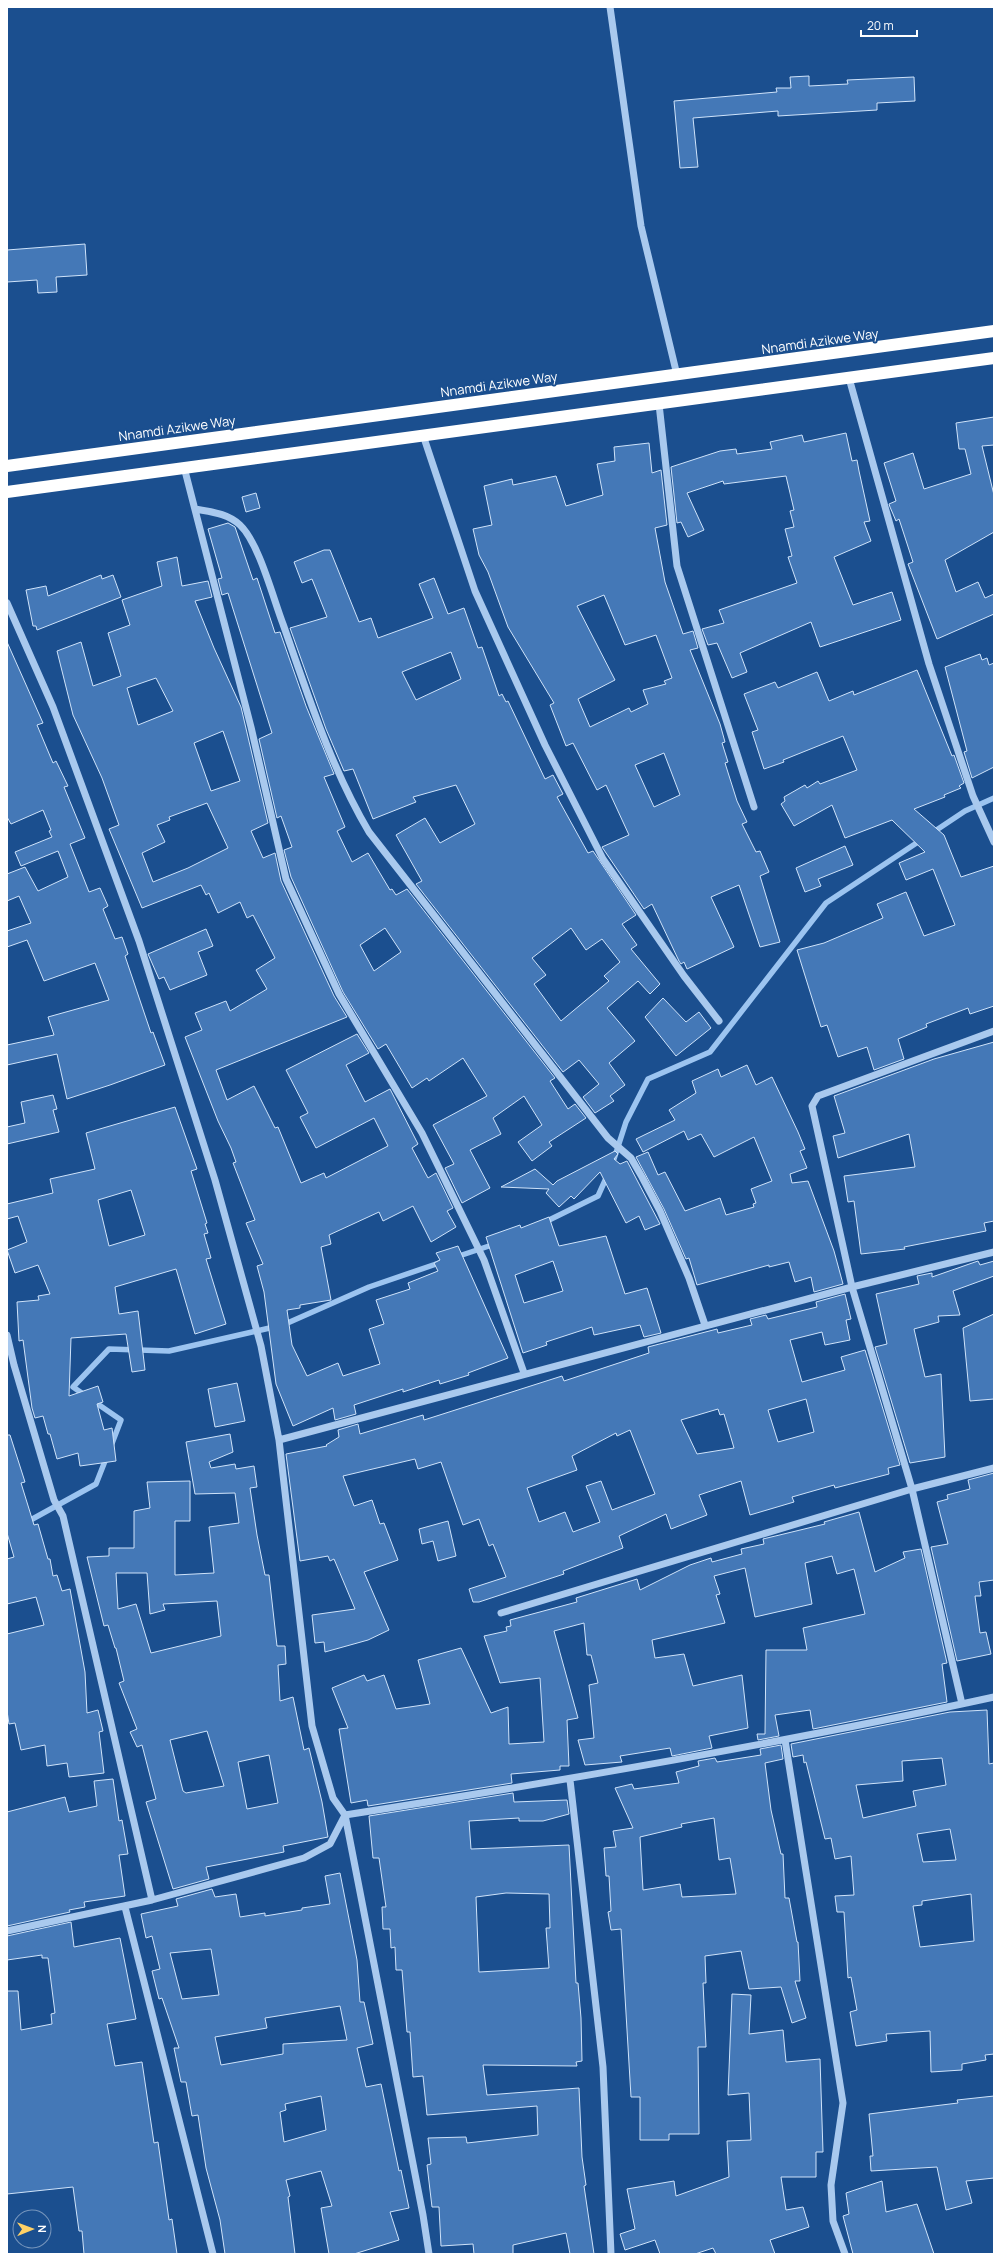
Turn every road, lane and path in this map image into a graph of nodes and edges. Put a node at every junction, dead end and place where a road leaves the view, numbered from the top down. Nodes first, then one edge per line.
1 (610, 7) edge
2 (994, 331) edge
3 (994, 358) edge
4 (677, 375) junction
5 (849, 378) junction
6 (659, 404) junction
7 (423, 435) junction
8 (7, 466) edge
9 (184, 467) junction
10 (7, 492) edge
11 (195, 509) junction
12 (7, 603) edge
13 (754, 807) dead end
14 (994, 842) edge
15 (719, 1021) dead end
16 (994, 1031) edge
17 (994, 1252) edge
18 (852, 1286) junction
19 (705, 1325) junction
20 (7, 1335) edge
21 (524, 1373) junction
22 (279, 1440) junction
23 (994, 1468) edge
24 (912, 1489) junction
25 (501, 1613) dead end
26 (994, 1697) edge
27 (962, 1704) junction
28 (785, 1740) junction
29 (570, 1780) junction
30 (345, 1815) junction
31 (152, 1900) junction
32 (125, 1907) junction
33 (7, 1931) edge
34 (213, 2254) edge
35 (429, 2254) edge
36 (611, 2254) edge
37 (845, 2254) edge

1 - 4 street
2 - 4 highway, Nnamdi Azikwe Way
3 - 5 highway
4 - 8 highway, Nnamdi Azikwe Way
5 - 6 highway
5 - 14 street
6 - 7 highway
6 - 13 street
7 - 9 highway
7 - 15 street
9 - 10 highway
9 - 11 street
11 - 19 street
11 - 21 street
12 - 22 street
16 - 18 street
17 - 18 street
18 - 19 street
18 - 24 street
19 - 21 street
20 - 31 street
21 - 22 street
22 - 30 street
23 - 24 street
24 - 25 street
24 - 27 street
26 - 27 street
27 - 28 street
28 - 29 street
28 - 37 street
29 - 30 street
29 - 36 street
30 - 31 street
30 - 35 street
31 - 32 street
32 - 33 street
32 - 34 street

